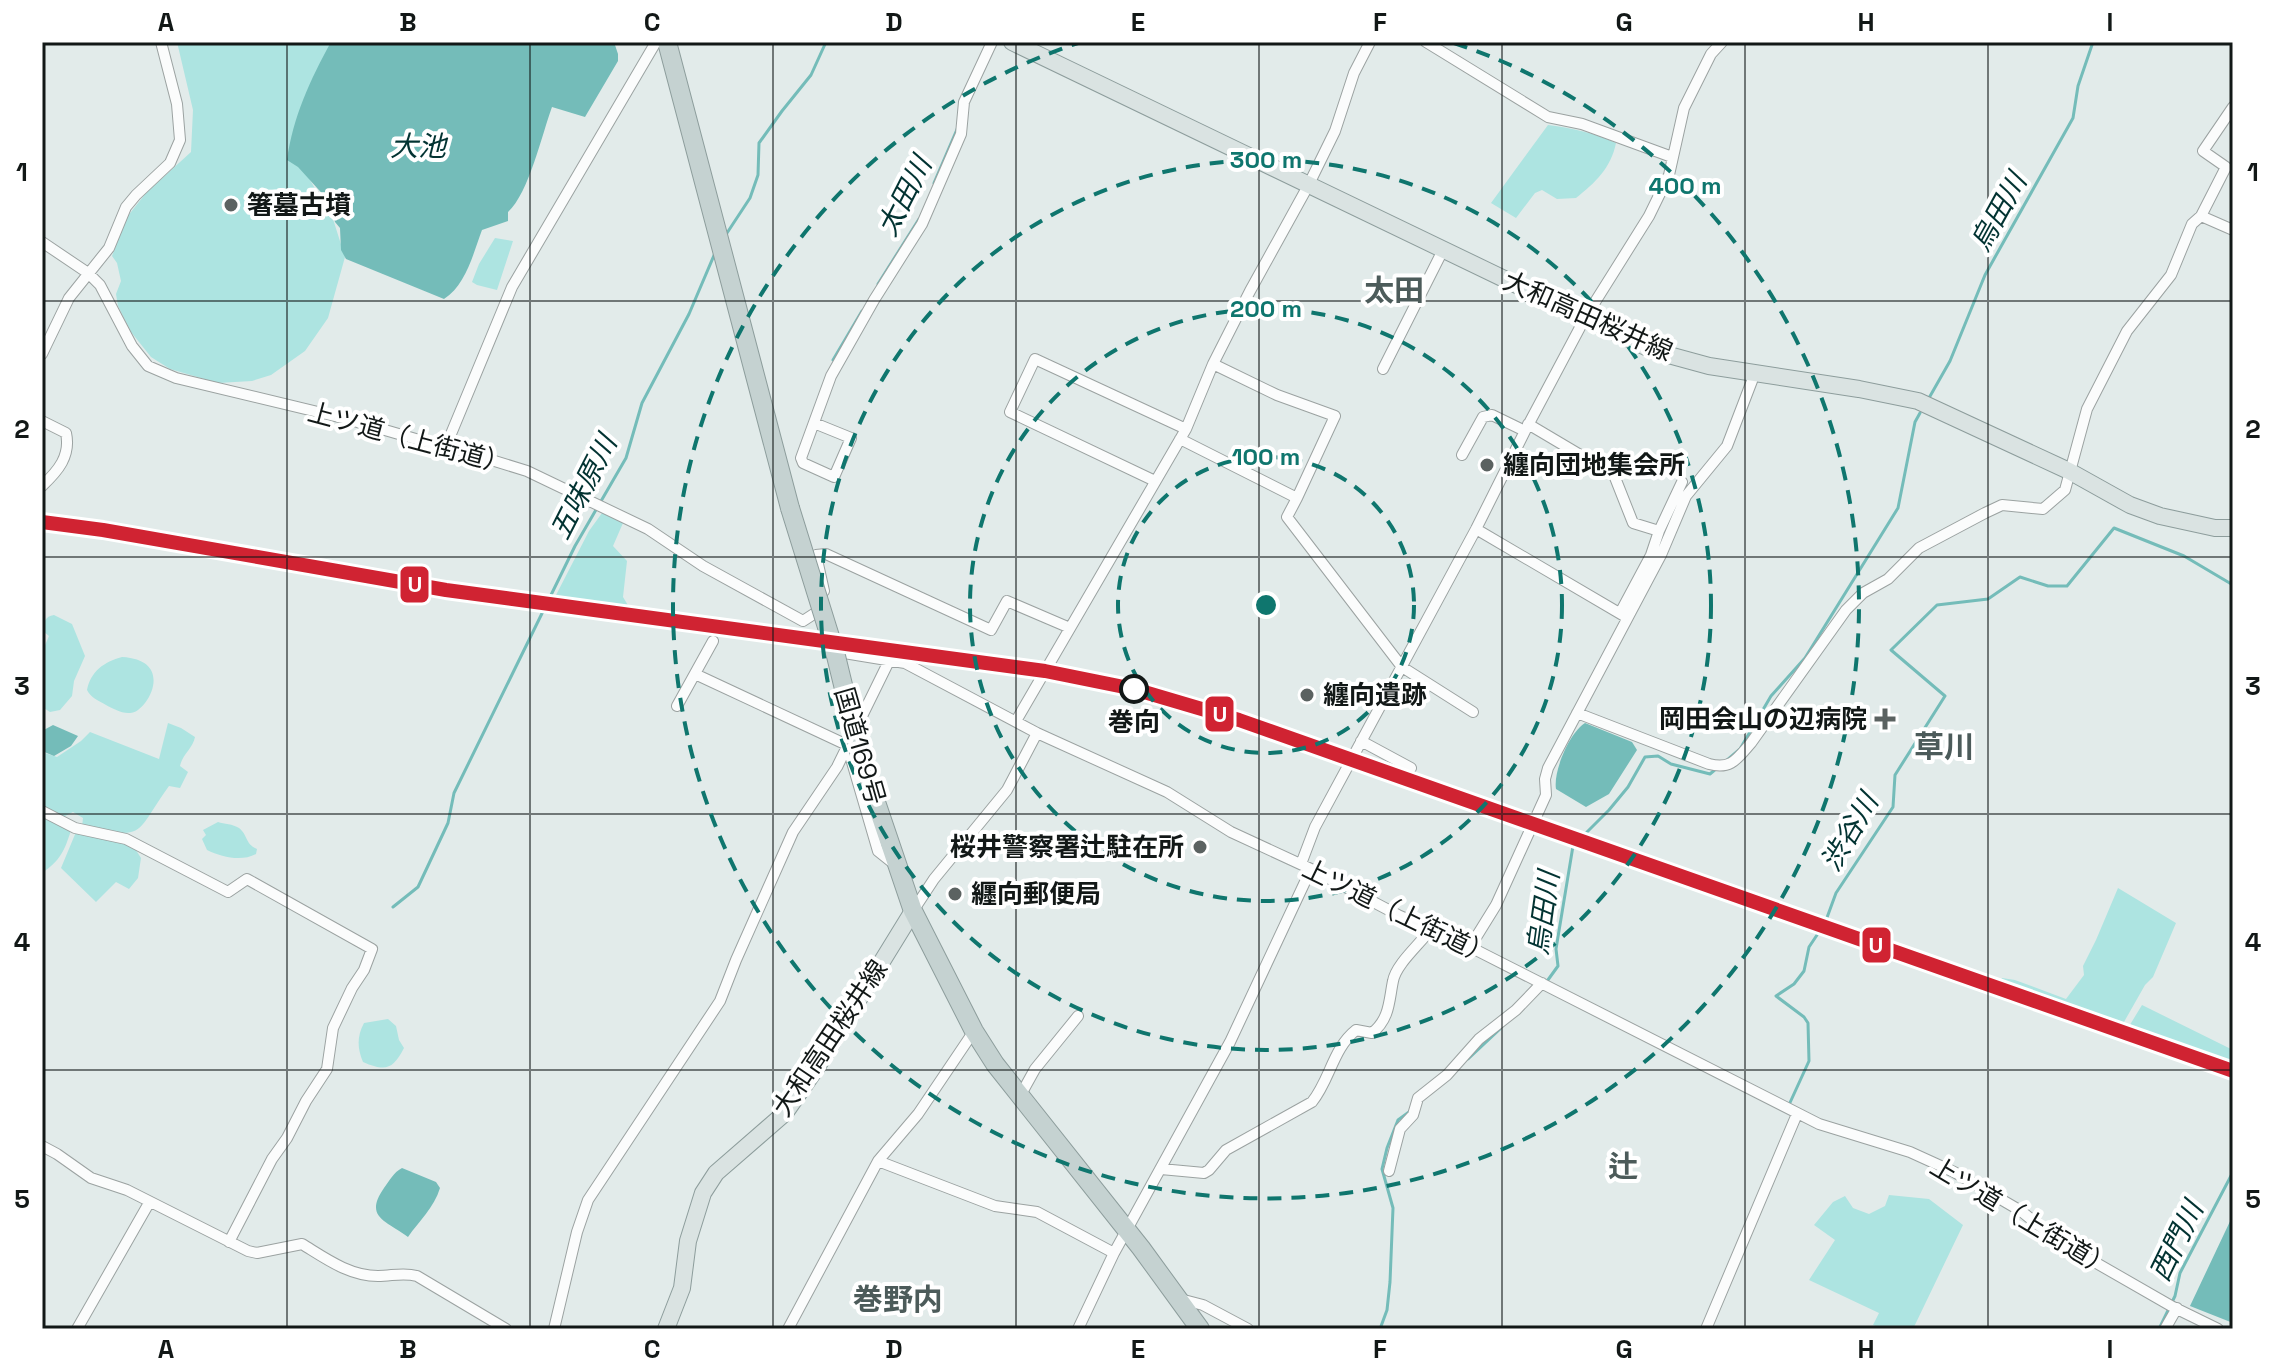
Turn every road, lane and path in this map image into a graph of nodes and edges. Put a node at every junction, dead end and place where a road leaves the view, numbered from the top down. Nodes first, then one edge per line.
1 (161, 42) edge
2 (656, 42) edge
3 (667, 42) edge
4 (992, 42) edge
5 (1012, 42) edge
6 (1370, 42) edge
7 (1426, 42) edge
8 (1722, 42) edge
9 (648, 57) junction
10 (675, 71) junction
11 (2233, 107) edge
12 (1672, 157) junction
13 (1308, 186) junction
14 (2201, 216) junction
15 (2233, 230) edge
16 (42, 242) edge
17 (1443, 250) junction
18 (88, 273) junction
19 (1585, 318) junction
20 (42, 354) edge
21 (1213, 364) junction
22 (1383, 369) dead end
23 (1755, 373) junction
24 (42, 421) edge
25 (814, 423) junction
26 (1526, 427) junction
27 (1183, 434) junction
28 (446, 446) junction
29 (1462, 455) dead end
30 (2069, 471) junction
31 (1155, 481) junction
32 (1682, 482) dead end
33 (42, 486) edge
34 (1297, 498) junction
35 (2233, 528) edge
36 (1476, 529) junction
37 (1659, 531) junction
38 (1624, 616) junction
39 (1070, 628) junction
40 (713, 641) dead end
41 (825, 651) dead end
42 (890, 659) junction
43 (1402, 667) junction
44 (695, 674) junction
45 (677, 706) dead end
46 (1473, 712) dead end
47 (1577, 713) junction
48 (1016, 721) junction
49 (1037, 733) junction
50 (1361, 741) junction
51 (854, 750) junction
52 (1411, 768) dead end
53 (42, 811) edge
54 (1306, 867) junction
55 (913, 911) junction
56 (1430, 930) junction
57 (1470, 947) junction
58 (1542, 983) junction
59 (1078, 1016) dead end
60 (974, 1031) junction
61 (1020, 1096) junction
62 (1797, 1114) junction
63 (42, 1146) edge
64 (878, 1161) junction
65 (1161, 1169) junction
66 (1389, 1171) dead end
67 (149, 1203) junction
68 (1127, 1232) junction
69 (229, 1242) junction
70 (1114, 1253) junction
71 (1178, 1298) junction
72 (2173, 1306) junction
73 (77, 1329) edge
74 (506, 1329) edge
75 (554, 1329) edge
76 (666, 1329) edge
77 (788, 1329) edge
78 (1078, 1329) edge
79 (1200, 1329) edge
80 (1248, 1329) edge
81 (1706, 1329) edge
82 (2165, 1329) edge
83 (2218, 1329) edge

1 - 18 street
2 - 9 street
3 - 10 highway, 国道169号
4 - 25 street
5 - 13 main road, 大和高田桜井線
6 - 13 street
7 - 12 street
8 - 12 street
9 - 10 street
9 - 28 street
10 - 51 highway, 国道169号, bridge
11 - 14 street
12 - 19 street
13 - 17 main road, 大和高田桜井線
13 - 21 street
14 - 15 street
14 - 30 street
16 - 18 street, 上ツ道（上街道）
17 - 19 main road, 大和高田桜井線
17 - 22 street
18 - 20 street
18 - 28 street, 上ツ道（上街道）
19 - 23 main road, 大和高田桜井線
19 - 26 street
21 - 27 street
21 - 34 street
23 - 30 main road, 大和高田桜井線
23 - 38 street
24 - 33 street
25 - 25 street
26 - 29 street
26 - 36 street
26 - 37 street
27 - 31 street
27 - 31 street
27 - 34 street
28 - 39 street, 上ツ道（上街道）
30 - 35 main road, 大和高田桜井線
30 - 47 street
31 - 39 street
32 - 37 street
34 - 43 street
36 - 38 street
36 - 43 street
37 - 38 street
38 - 47 street
39 - 48 street
40 - 44 street
41 - 42 street, 上ツ道（上街道）
42 - 48 street, 上ツ道（上街道）
42 - 51 street
43 - 46 street
43 - 50 street
44 - 45 street
44 - 51 street
47 - 57 street
48 - 49 street, 上ツ道（上街道）
49 - 54 street, 上ツ道（上街道）
49 - 55 street
50 - 52 street
50 - 54 street
51 - 55 highway, 国道169号
51 - 75 street
53 - 69 street
54 - 56 street, 上ツ道（上街道）
54 - 65 street
55 - 60 highway, 国道169号
55 - 76 main road, 大和高田桜井線
56 - 57 street, 上ツ道（上街道）
56 - 65 street
57 - 58 street, 上ツ道（上街道）
58 - 62 street, 上ツ道（上街道）
58 - 66 street
59 - 61 street
60 - 61 highway, 国道169号
60 - 64 street
61 - 68 highway, 国道169号
62 - 72 street, 上ツ道（上街道）
62 - 81 street
63 - 67 street
64 - 70 street
64 - 77 street
65 - 68 street
67 - 69 street
67 - 73 street
68 - 70 street
68 - 71 highway, 国道169号
69 - 74 street
70 - 78 street
71 - 79 highway, 国道169号
71 - 80 street
72 - 82 street
72 - 83 street, 上ツ道（上街道）

